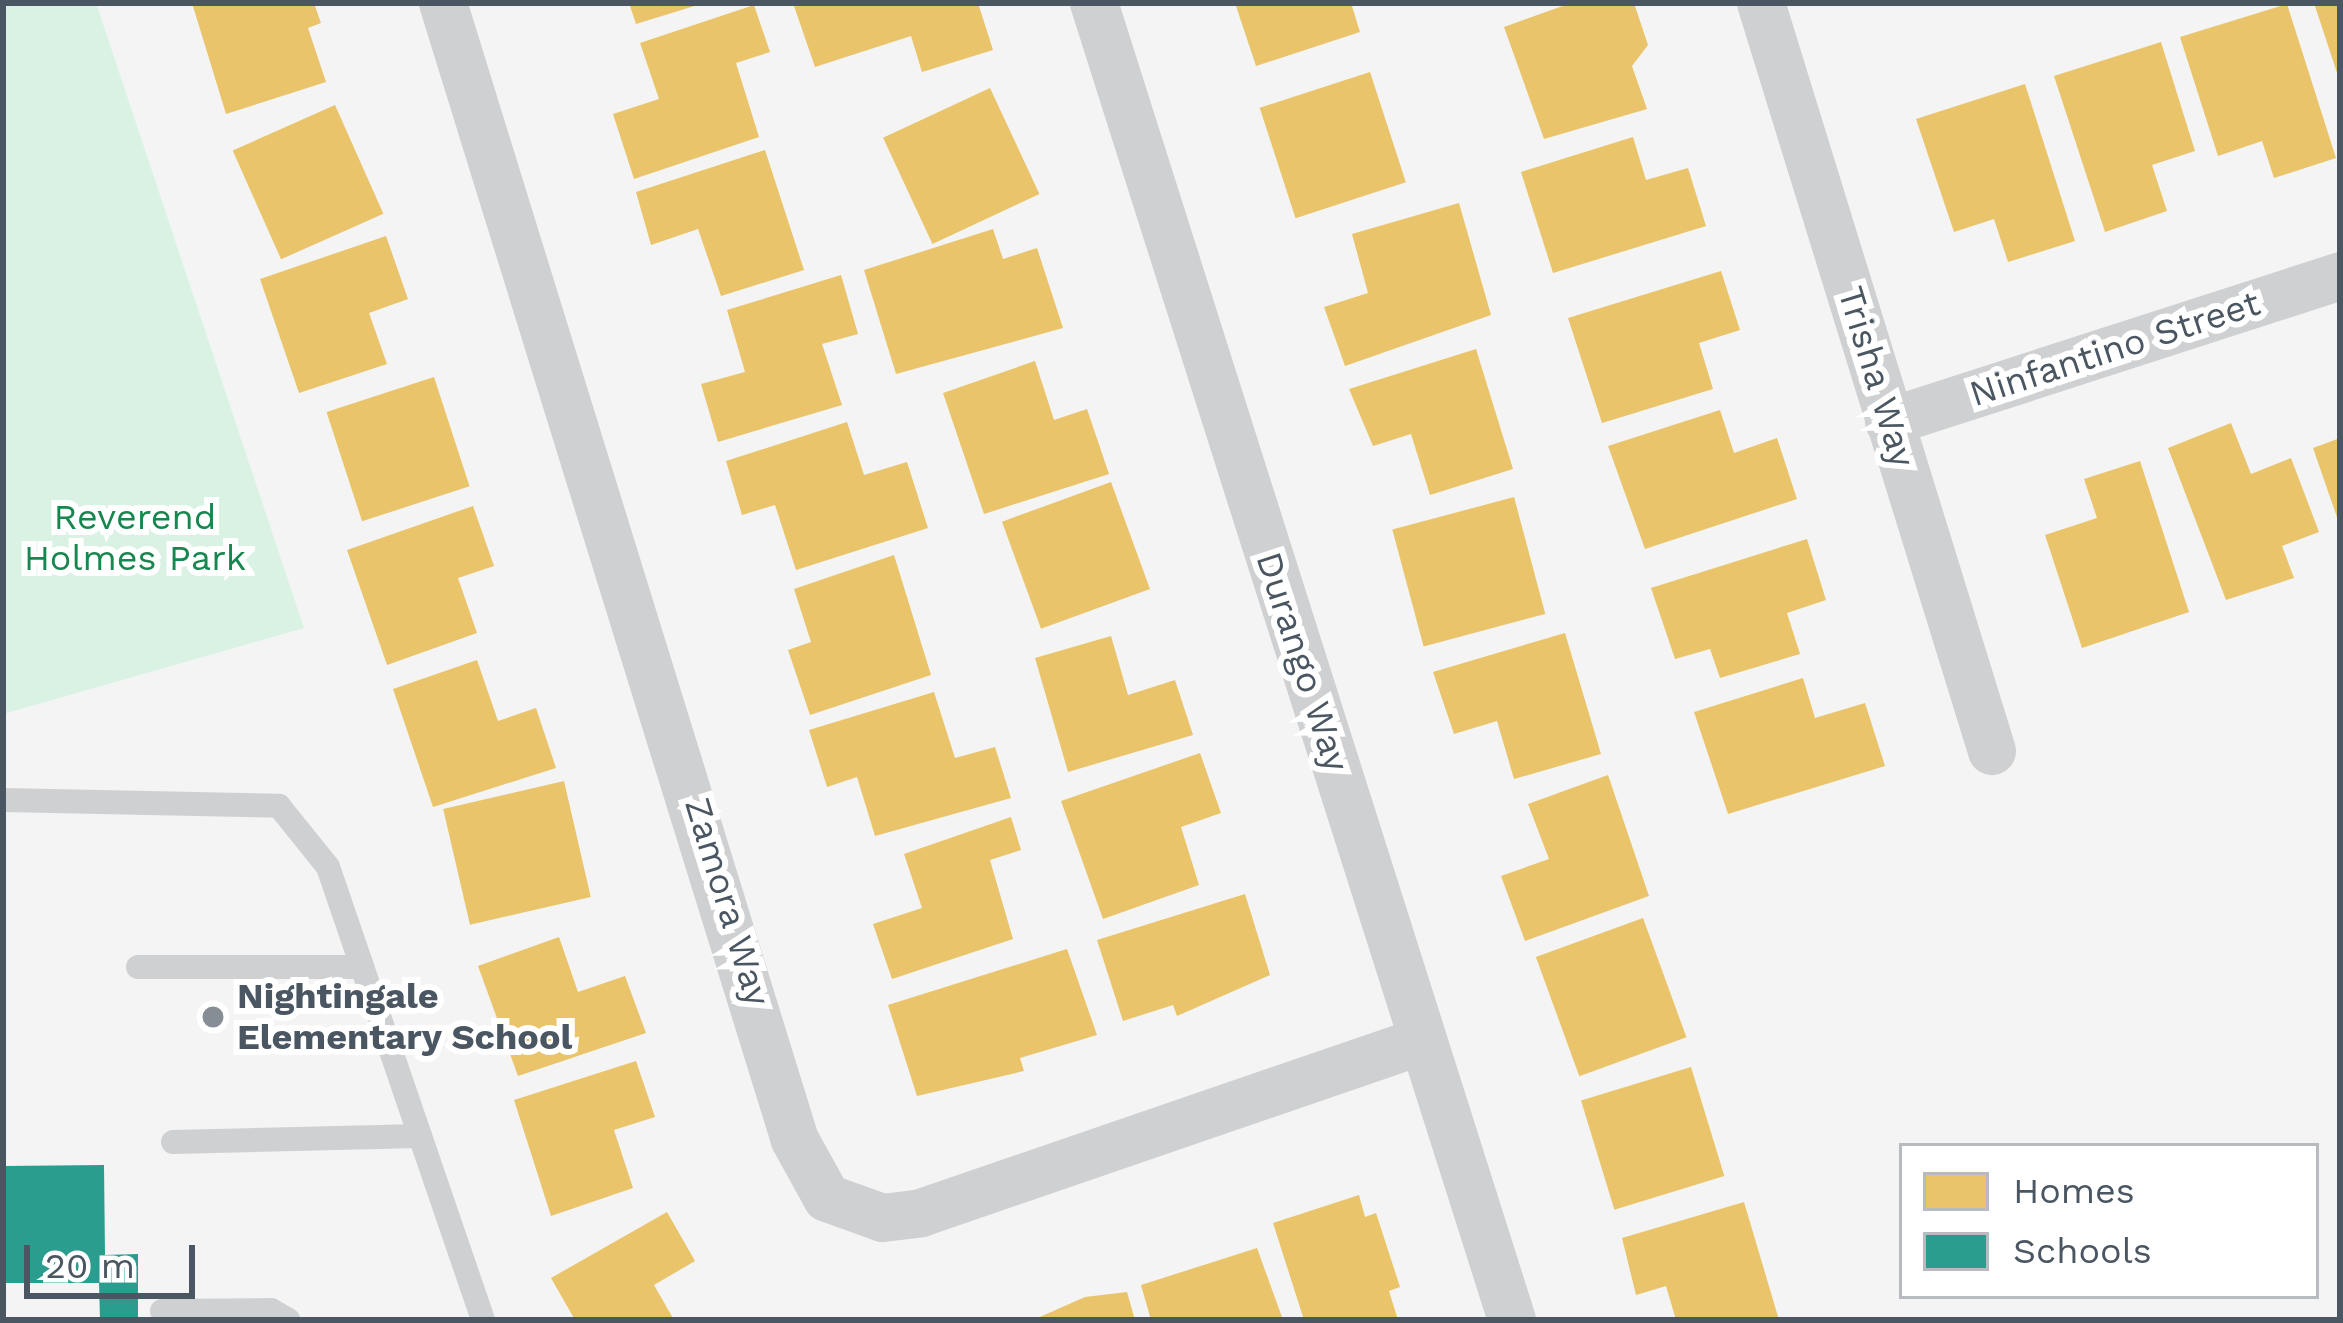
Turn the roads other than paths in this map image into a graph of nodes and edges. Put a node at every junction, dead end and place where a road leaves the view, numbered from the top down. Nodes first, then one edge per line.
1 (443, 3) edge
2 (1094, 3) edge
3 (1761, 3) edge
4 (2340, 276) edge
5 (1889, 422) junction
6 (1993, 751) dead end
7 (3, 800) edge
8 (138, 967) dead end
9 (362, 967) junction
10 (1422, 1041) junction
11 (420, 1136) junction
12 (173, 1142) dead end
13 (162, 1311) dead end
14 (288, 1320) edge
15 (483, 1320) edge
16 (1512, 1320) edge

1 - 10 street, Zamora Way
2 - 10 street, Durango Way
3 - 5 street, Trisha Way
4 - 5 street, Ninfantino Street
5 - 6 street, Trisha Way
7 - 9 lane
8 - 9 lane
9 - 11 lane
10 - 16 street, Durango Way
11 - 12 lane
11 - 15 lane
13 - 14 lane

